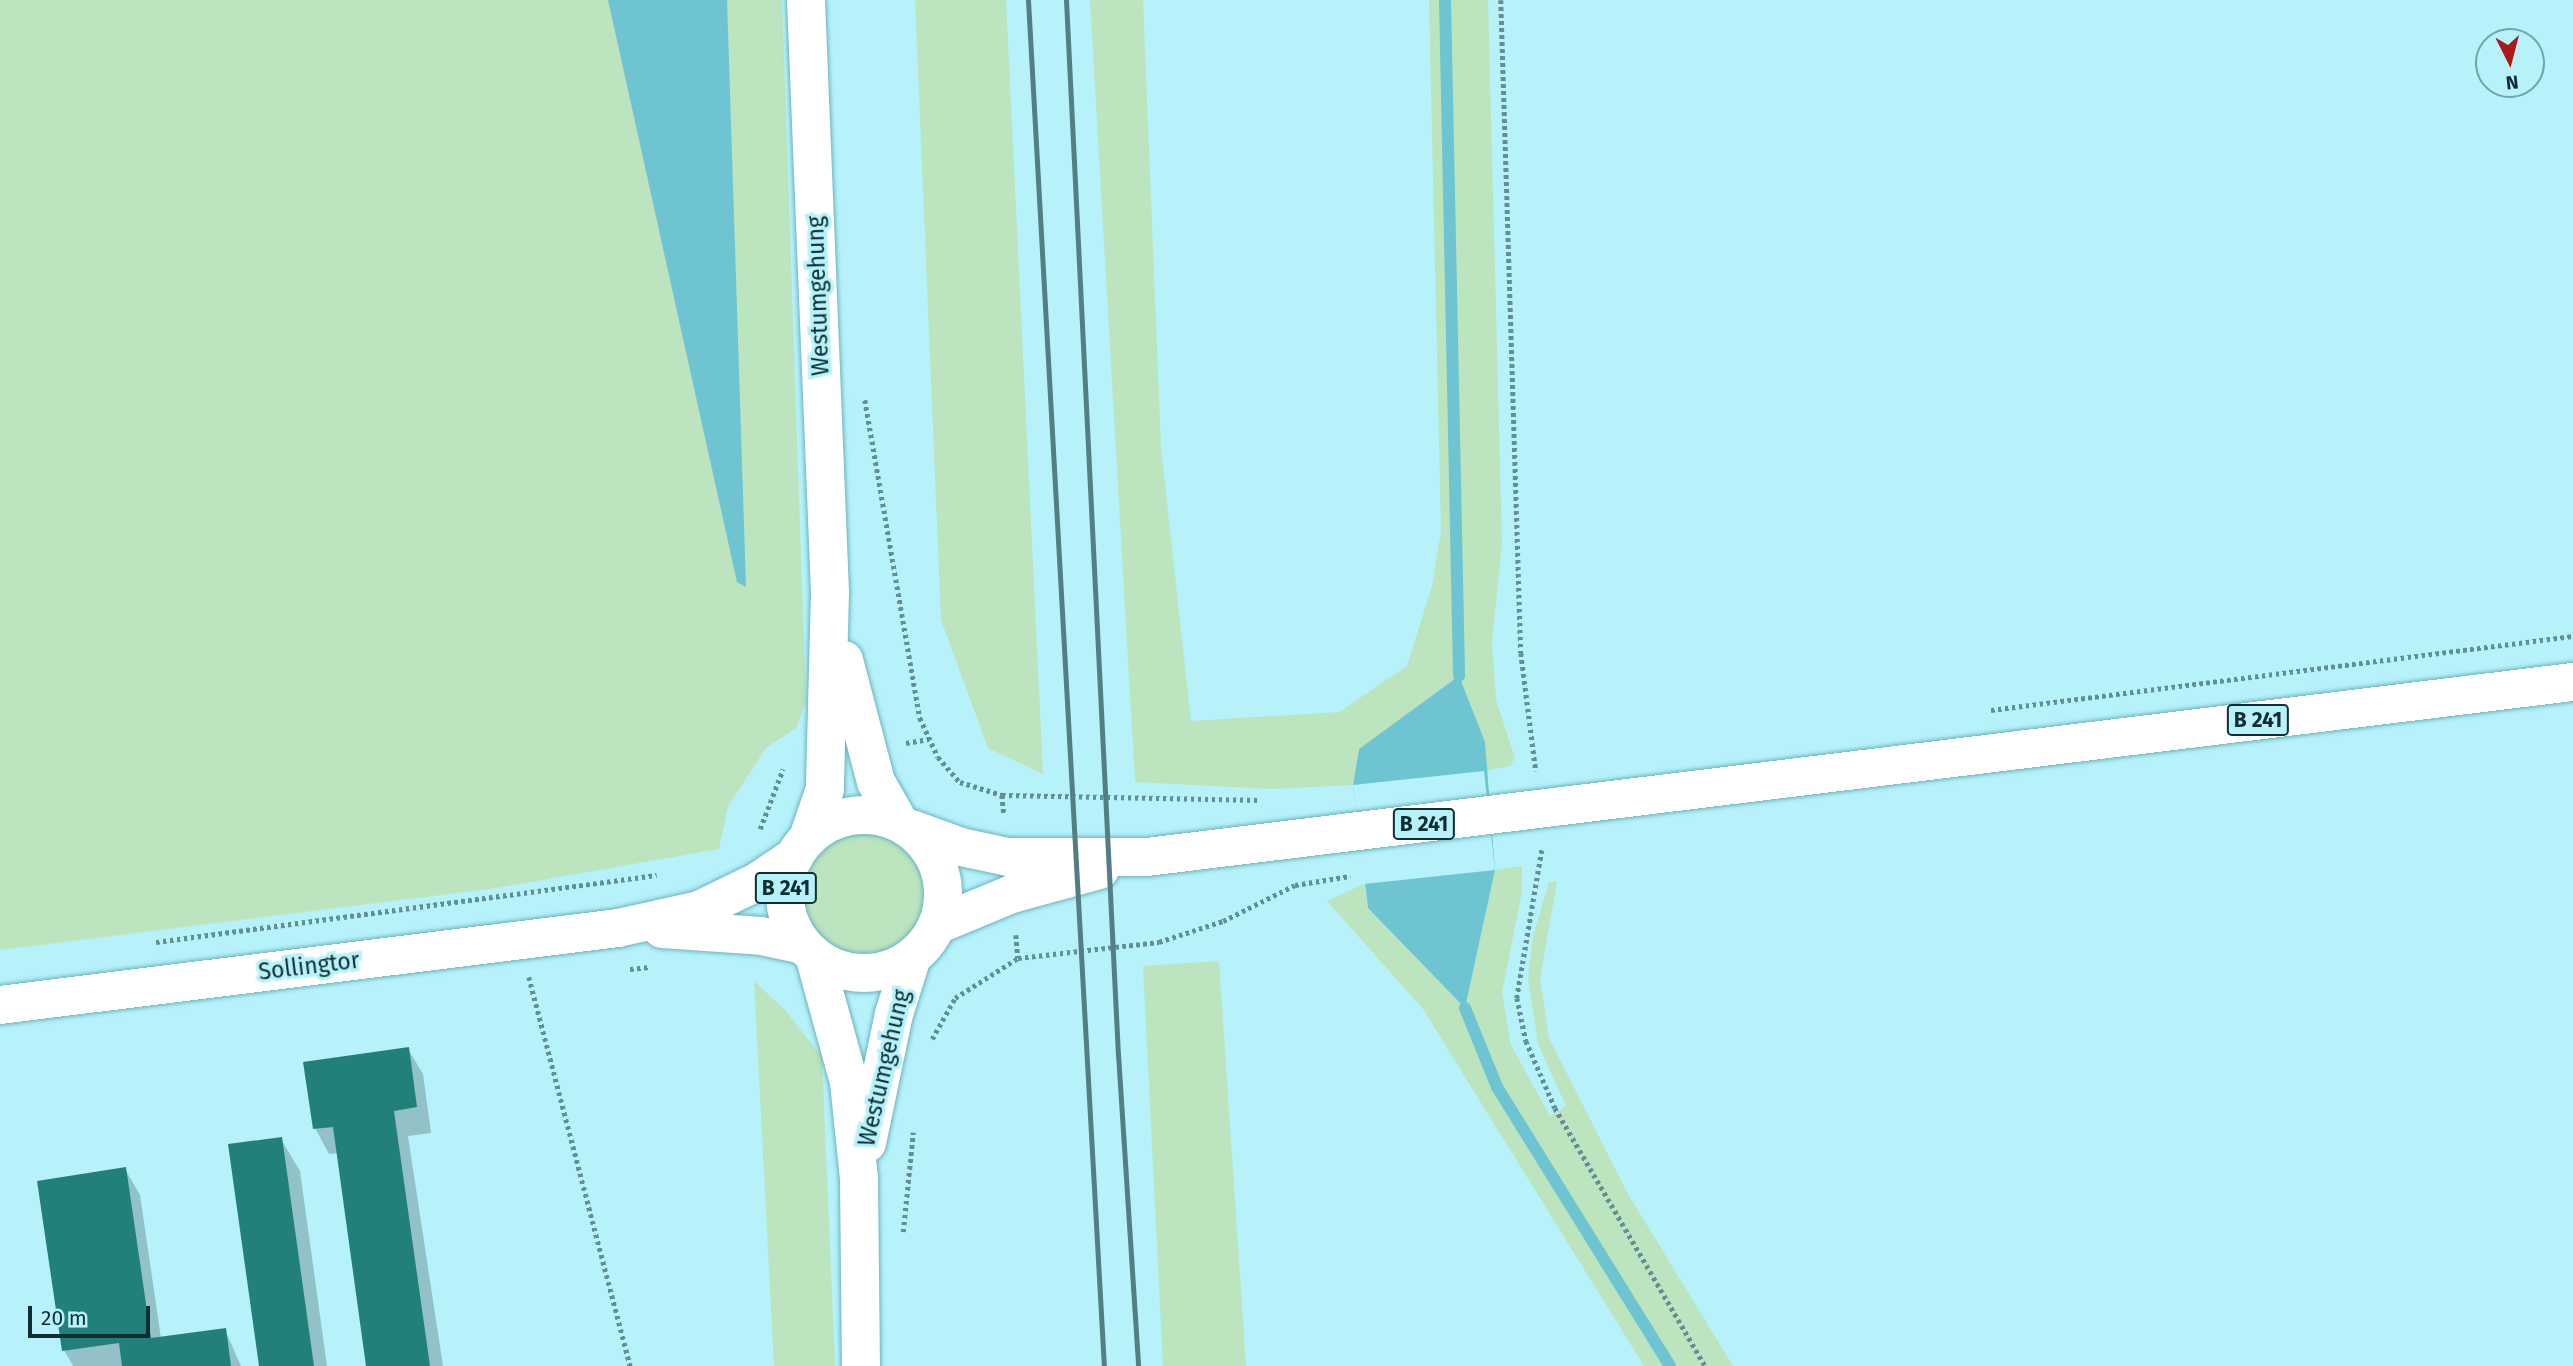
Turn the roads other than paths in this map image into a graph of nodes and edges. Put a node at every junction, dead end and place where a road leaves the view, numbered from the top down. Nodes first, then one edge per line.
1 (806, 0) edge
2 (830, 592) junction
3 (2573, 682) edge
4 (905, 826) junction
5 (801, 848) junction
6 (1147, 857) junction
7 (937, 925) junction
8 (618, 928) junction
9 (809, 950) junction
10 (912, 957) junction
11 (0, 1005) edge
12 (859, 1179) junction
13 (860, 1366) edge

1 - 2 main road, Westumgehung
2 - 4 main road, Westumgehung
2 - 5 main road, Westumgehung
3 - 6 main road, B 241
4 - 5 main road, B 241
4 - 6 main road, B 241
4 - 7 main road, B 241
5 - 8 main road, Sollingtor / B 241
5 - 9 main road, B 241
6 - 7 main road, B 241
7 - 10 main road, B 241
8 - 9 main road, Sollingtor / B 241
8 - 11 main road, Sollingtor / B 241
9 - 10 main road, B 241
9 - 12 main road, Westumgehung / B 241
10 - 12 main road, Westumgehung / B 241
12 - 13 main road, Westumgehung / B 241

